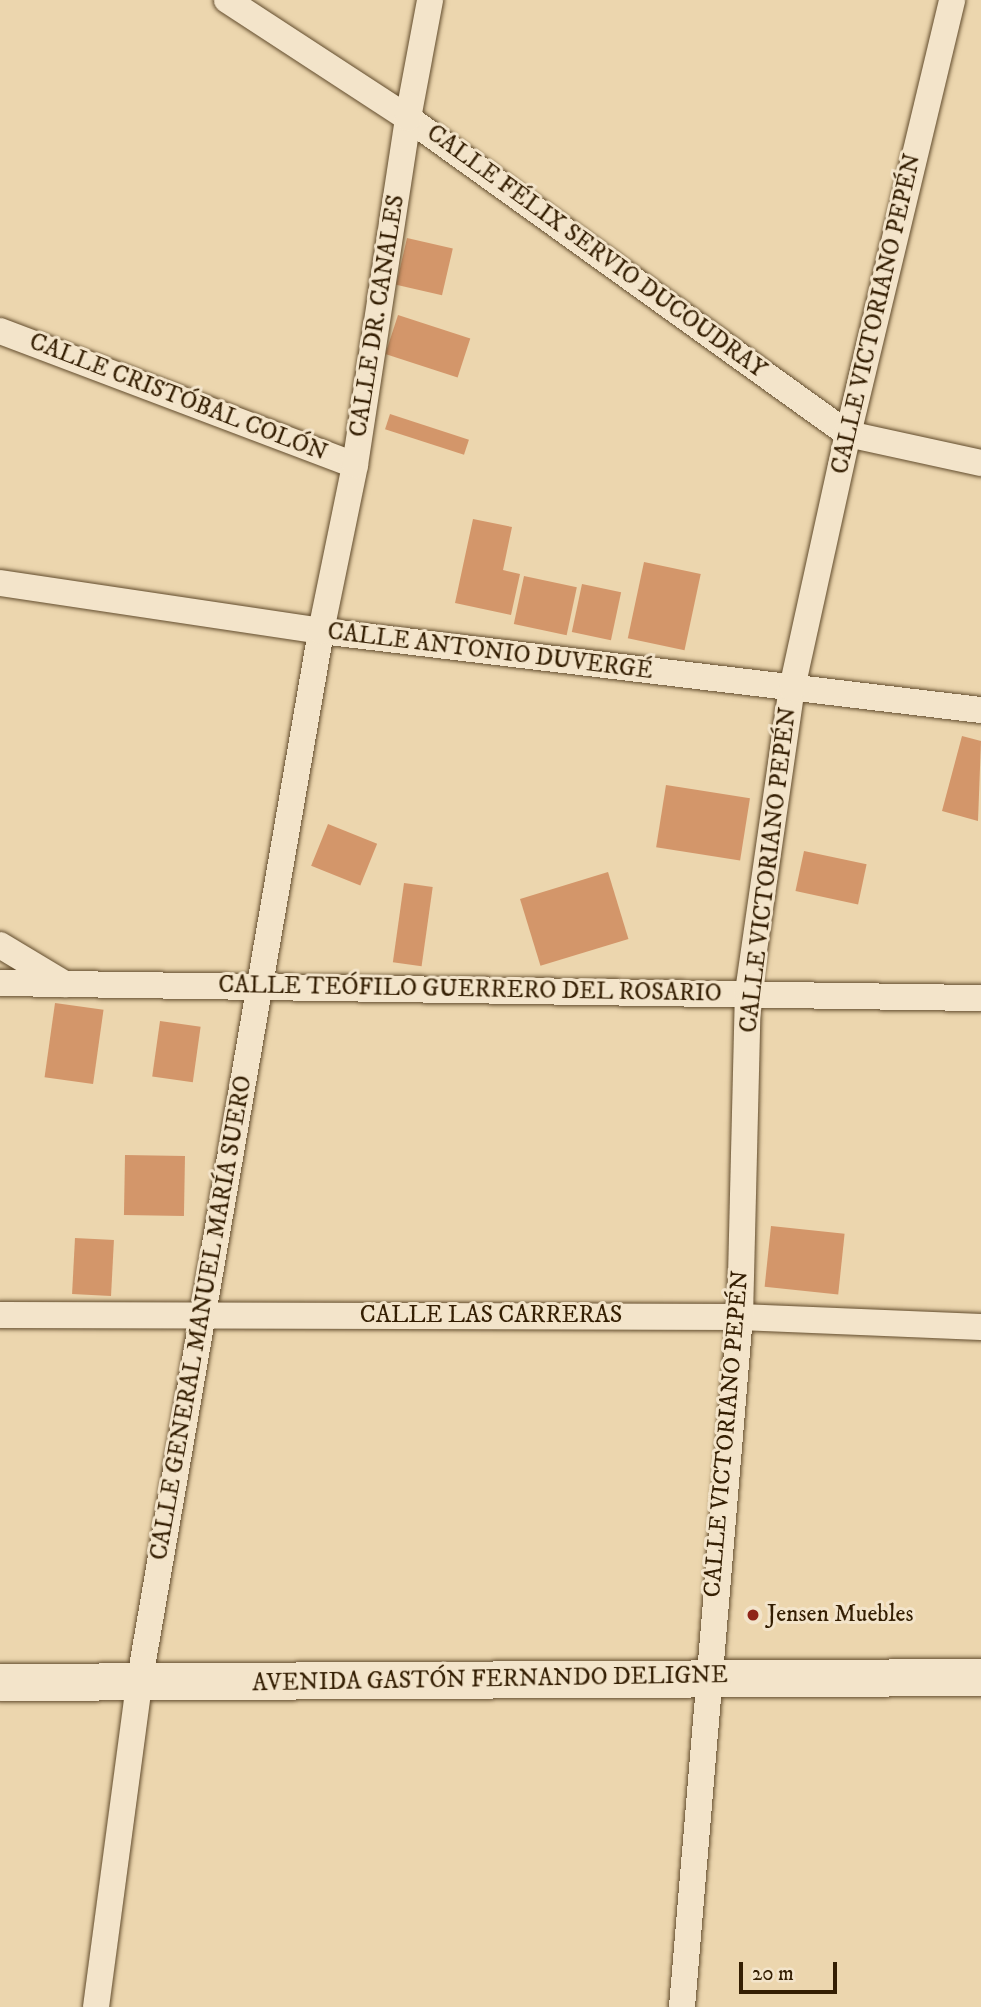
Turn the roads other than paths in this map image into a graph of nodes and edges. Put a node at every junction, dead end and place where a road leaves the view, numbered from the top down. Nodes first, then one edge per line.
1 (227, 0) edge
2 (430, 0) edge
3 (952, 0) edge
4 (408, 118) junction
5 (0, 331) edge
6 (848, 434) junction
7 (981, 463) edge
8 (355, 465) junction
9 (0, 583) edge
10 (321, 631) junction
11 (792, 688) junction
12 (981, 710) edge
13 (0, 945) edge
14 (0, 983) edge
15 (66, 985) junction
16 (258, 989) junction
17 (748, 992) junction
18 (981, 998) edge
19 (0, 1314) edge
20 (204, 1315) junction
21 (740, 1317) junction
22 (981, 1327) edge
23 (707, 1676) junction
24 (981, 1677) edge
25 (0, 1682) edge
26 (139, 1684) junction
27 (96, 2007) edge
28 (681, 2007) edge

1 - 4 street, CALLE FÉLIX SERVIO DUCOUDRAY
2 - 4 street, CALLE DR. CANALES
3 - 6 street, CALLE VICTORIANO PEPÉN
4 - 6 street, CALLE FÉLIX SERVIO DUCOUDRAY
4 - 8 street, CALLE DR. CANALES
5 - 8 street, CALLE CRISTÓBAL COLÓN
6 - 7 street, CALLE FÉLIX SERVIO DUCOUDRAY
6 - 11 street, CALLE VICTORIANO PEPÉN
8 - 10 street, CALLE DR. CANALES
9 - 10 street, CALLE ANTONIO DUVERGÉ
10 - 11 street, CALLE ANTONIO DUVERGÉ
10 - 16 street, CALLE GENERAL MANUEL MARÍA SUERO
11 - 12 street, CALLE ANTONIO DUVERGÉ
11 - 17 street, CALLE VICTORIANO PEPÉN
13 - 15 street
14 - 15 street, CALLE TEÓFILO GUERRERO DEL ROSARIO
15 - 16 street, CALLE TEÓFILO GUERRERO DEL ROSARIO
16 - 17 street, CALLE TEÓFILO GUERRERO DEL ROSARIO
16 - 20 street, CALLE GENERAL MANUEL MARÍA SUERO
17 - 18 street, CALLE TEÓFILO GUERRERO DEL ROSARIO
17 - 21 street, CALLE VICTORIANO PEPÉN
19 - 20 street, CALLE LAS CARRERAS
20 - 21 street, CALLE LAS CARRERAS
20 - 26 street, CALLE GENERAL MANUEL MARÍA SUERO
21 - 22 street, CALLE LAS CARRERAS
21 - 23 street, CALLE VICTORIANO PEPÉN
23 - 24 street, AVENIDA GASTÓN FERNANDO DELIGNE
23 - 26 street, AVENIDA GASTÓN FERNANDO DELIGNE
23 - 28 street, CALLE VICTORIANO PEPÉN
25 - 26 street, AVENIDA GASTÓN FERNANDO DELIGNE
26 - 27 street, CALLE GENERAL MANUEL MARÍA SUERO

